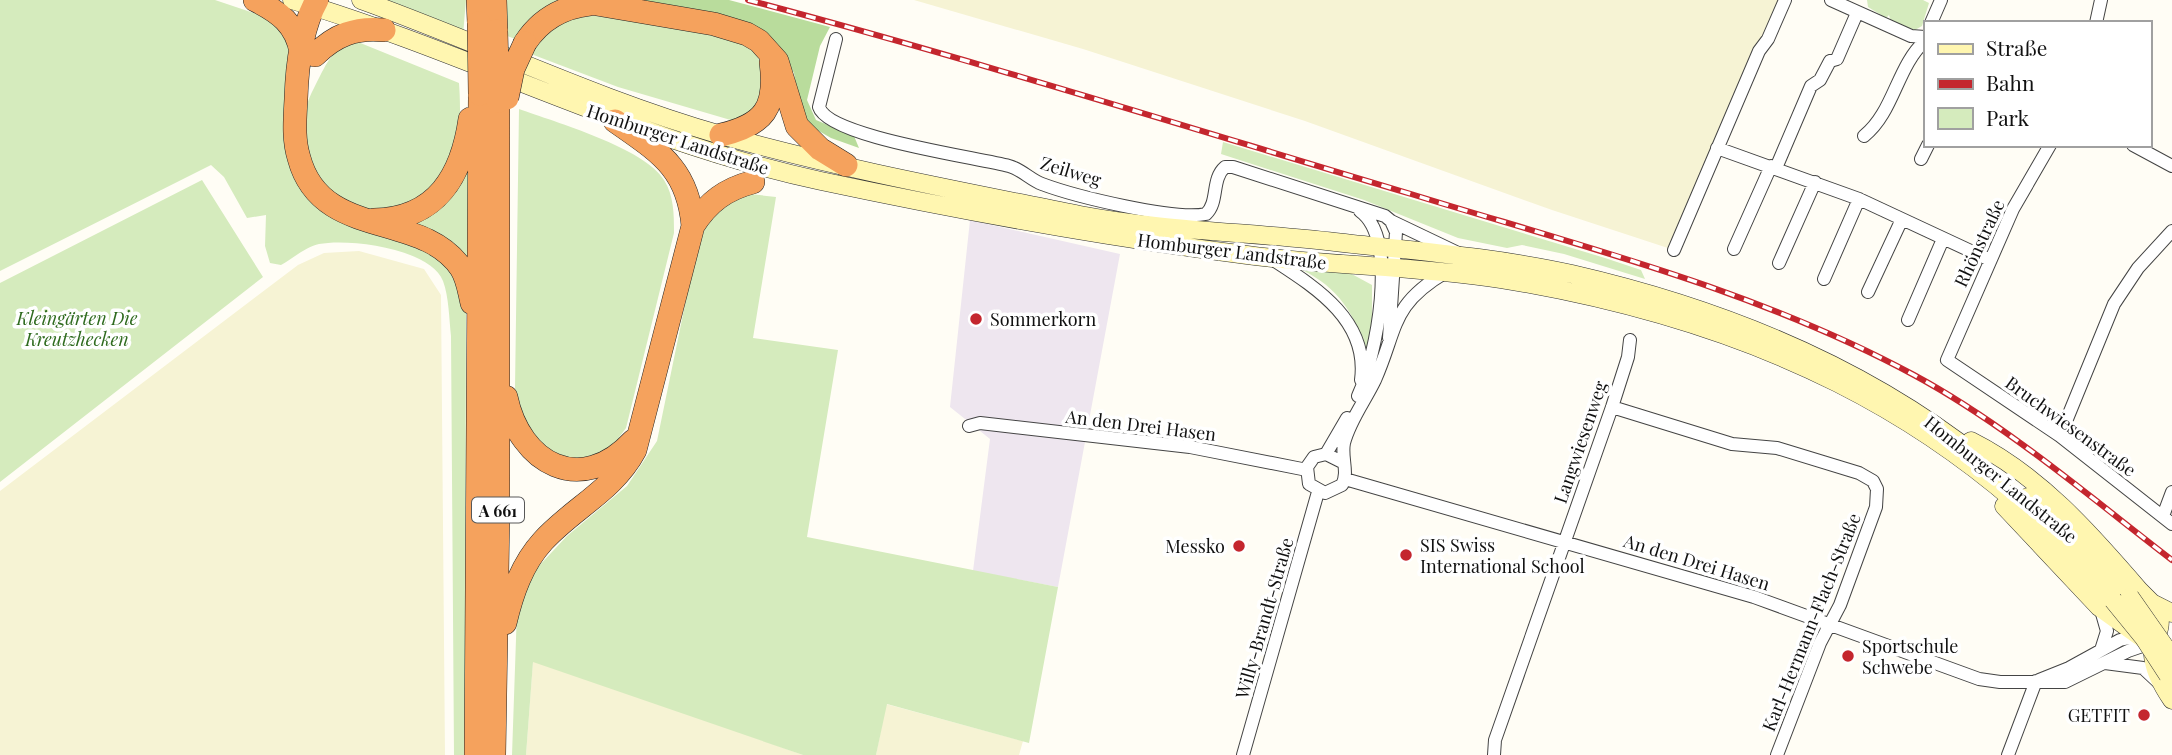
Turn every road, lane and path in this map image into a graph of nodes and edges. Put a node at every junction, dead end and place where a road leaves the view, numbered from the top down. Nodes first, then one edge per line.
1 (255, 0) edge
2 (361, 0) edge
3 (478, 0) edge
4 (495, 0) edge
5 (1785, 0) edge
6 (1831, 0) edge
7 (1941, 0) edge
8 (2101, 0) edge
9 (581, 2) edge
10 (315, 3) edge
11 (1857, 13) junction
12 (1932, 21) edge
13 (2096, 21) edge
14 (487, 27) junction
15 (383, 30) junction
16 (836, 39) dead end
17 (1924, 39) edge
18 (1924, 40) edge
19 (766, 49) junction
20 (308, 54) junction
21 (489, 98) junction
22 (615, 121) junction
23 (721, 135) junction
24 (1864, 135) dead end
25 (1927, 147) edge
26 (2049, 147) edge
27 (2137, 147) edge
28 (1717, 148) junction
29 (1922, 159) dead end
30 (846, 164) junction
31 (2172, 166) edge
32 (1774, 167) junction
33 (822, 181) junction
34 (753, 182) joint
35 (1815, 182) junction
36 (1859, 199) junction
37 (1356, 209) junction
38 (1902, 219) junction
39 (363, 220) junction
40 (1391, 221) junction
41 (693, 226) junction
42 (2172, 231) edge
43 (1944, 239) junction
44 (1734, 249) dead end
45 (1674, 250) dead end
46 (1269, 257) junction
47 (1468, 258) junction
48 (1387, 259) junction
49 (1990, 260) junction
50 (1779, 263) dead end
51 (1446, 272) junction
52 (1824, 279) dead end
53 (1868, 292) dead end
54 (1908, 320) dead end
55 (1389, 338) junction
56 (1630, 340) dead end
57 (489, 351) junction
58 (1947, 359) joint
59 (1360, 392) junction
60 (1612, 407) junction
61 (969, 426) dead end
62 (642, 427) junction
63 (1934, 431) junction
64 (2060, 436) junction
65 (1326, 454) junction
66 (1342, 462) junction
67 (1307, 470) junction
68 (1345, 479) junction
69 (1318, 492) junction
70 (2172, 492) edge
71 (2167, 520) edge
72 (1564, 540) junction
73 (2114, 602) junction
74 (2152, 603) junction
75 (2172, 613) edge
76 (1831, 622) junction
77 (2162, 636) edge
78 (2103, 656) junction
79 (2172, 657) edge
80 (495, 664) junction
81 (2036, 681) junction
82 (2170, 688) edge
83 (1499, 754) edge
84 (476, 755) edge
85 (494, 755) edge
86 (1243, 755) edge
87 (1777, 755) edge
88 (2008, 755) edge

1 - 20 highway
2 - 23 main road, Homburger Landstraße
3 - 14 highway, A 661
4 - 14 highway, A 661
5 - 28 street
6 - 11 street
7 - 12 street
8 - 13 street
9 - 19 highway
9 - 21 highway, bridge
10 - 15 main road, Homburger Landstraße
10 - 20 highway
11 - 17 street
11 - 32 street
14 - 21 highway, A 661, bridge
14 - 21 highway, A 661, bridge
15 - 20 highway
15 - 22 main road, Homburger Landstraße
16 - 37 street, Zeilweg
18 - 24 street
19 - 23 highway
19 - 30 highway
20 - 39 highway
21 - 39 highway, A 661
21 - 57 highway, A 661
21 - 57 highway, A 661
22 - 33 main road, Homburger Landstraße
22 - 41 highway
23 - 30 main road, Homburger Landstraße
25 - 29 street
26 - 49 street, Rhönstraße
27 - 31 street
28 - 32 street
28 - 45 street
30 - 48 main road, Homburger Landstraße
32 - 35 street
32 - 44 street
33 - 34 main road
33 - 46 main road, Homburger Landstraße
34 - 41 highway
35 - 36 street
35 - 50 street
36 - 38 street
36 - 52 street
37 - 40 street, Zeilweg
37 - 48 street
38 - 43 street
38 - 53 street
39 - 57 highway
40 - 47 street, Zeilweg
40 - 48 street
41 - 62 highway
42 - 64 street
43 - 49 street
43 - 54 street
46 - 48 main road, Homburger Landstraße
46 - 59 street
47 - 48 main road, Homburger Landstraße
47 - 63 main road, Homburger Landstraße
48 - 51 main road, Homburger Landstraße
48 - 55 street
48 - 59 street
49 - 58 street, Rhönstraße
51 - 55 street
51 - 63 main road, Homburger Landstraße
55 - 66 street
56 - 60 street, Langwiesenweg
57 - 62 highway
57 - 80 highway, A 661
57 - 84 highway, A 661
58 - 64 street, Bruchwiesenstraße
59 - 65 street
60 - 72 street, Langwiesenweg
60 - 76 street, Karl-Hermann-Flach-Straße
61 - 67 street, An den Drei Hasen
62 - 80 highway, A 661
63 - 73 main road
63 - 73 main road, Homburger Landstraße
63 - 74 main road
64 - 71 street, Bruchwiesenstraße
65 - 66 street
65 - 67 street
66 - 68 street
67 - 69 street
68 - 69 street
68 - 72 street, An den Drei Hasen
69 - 86 street, Willy-Brandt-Straße
70 - 71 street
72 - 76 street, An den Drei Hasen
72 - 83 street, Langwiesenweg
73 - 77 main road
73 - 78 street
73 - 79 main road, bridge
73 - 82 main road, bridge
74 - 75 main road
74 - 77 main road
76 - 81 street, An den Drei Hasen
76 - 87 street, Karl-Hermann-Flach-Straße
77 - 78 street, An den Drei Hasen
77 - 82 main road
78 - 81 street, An den Drei Hasen
78 - 82 street
80 - 85 highway, A 661
81 - 88 street

